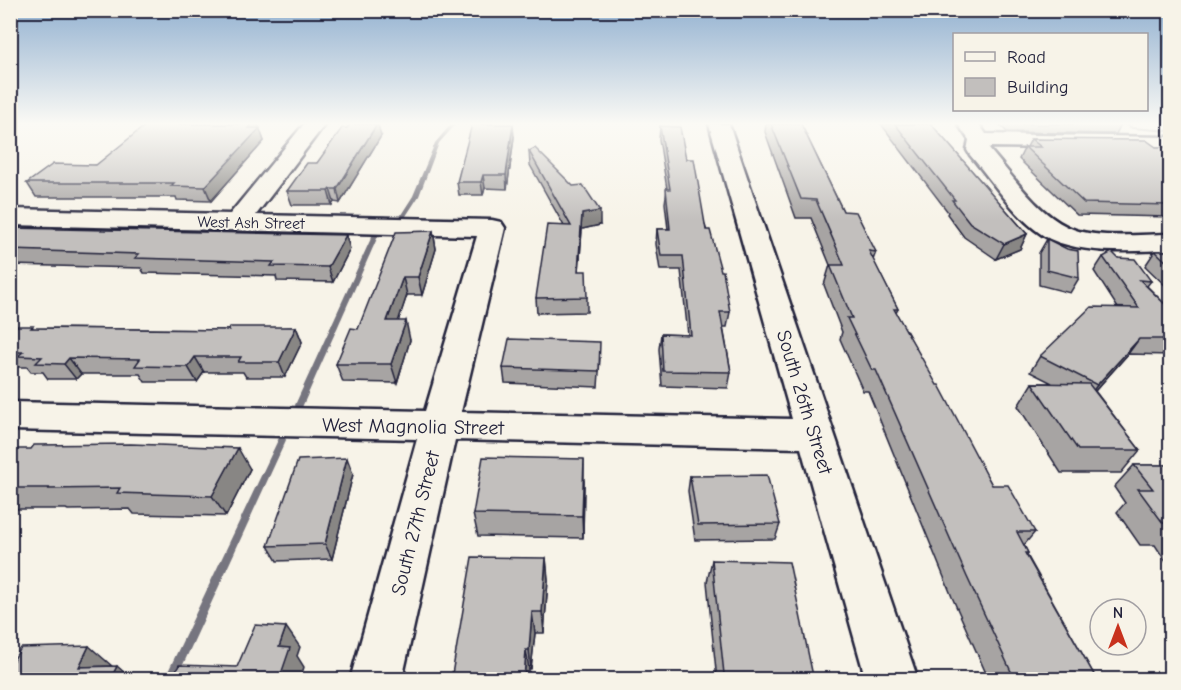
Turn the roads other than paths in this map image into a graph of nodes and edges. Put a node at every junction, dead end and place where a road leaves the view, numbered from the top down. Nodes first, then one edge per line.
1 (289, 156) edge
2 (729, 156) edge
3 (984, 156) edge
4 (10, 217) edge
5 (237, 222) junction
6 (492, 228) joint
7 (1170, 242) edge
8 (10, 416) edge
9 (439, 427) junction
10 (815, 434) junction
11 (376, 680) edge
12 (892, 680) edge

1 - 5 street
2 - 10 street, South 26th Street
3 - 7 street
4 - 5 street, West Ash Street
5 - 6 street, West Ash Street
6 - 9 street, South 27th Street
8 - 9 street, West Magnolia Street
9 - 10 street, West Magnolia Street
9 - 11 street, South 27th Street
10 - 12 street, South 26th Street

